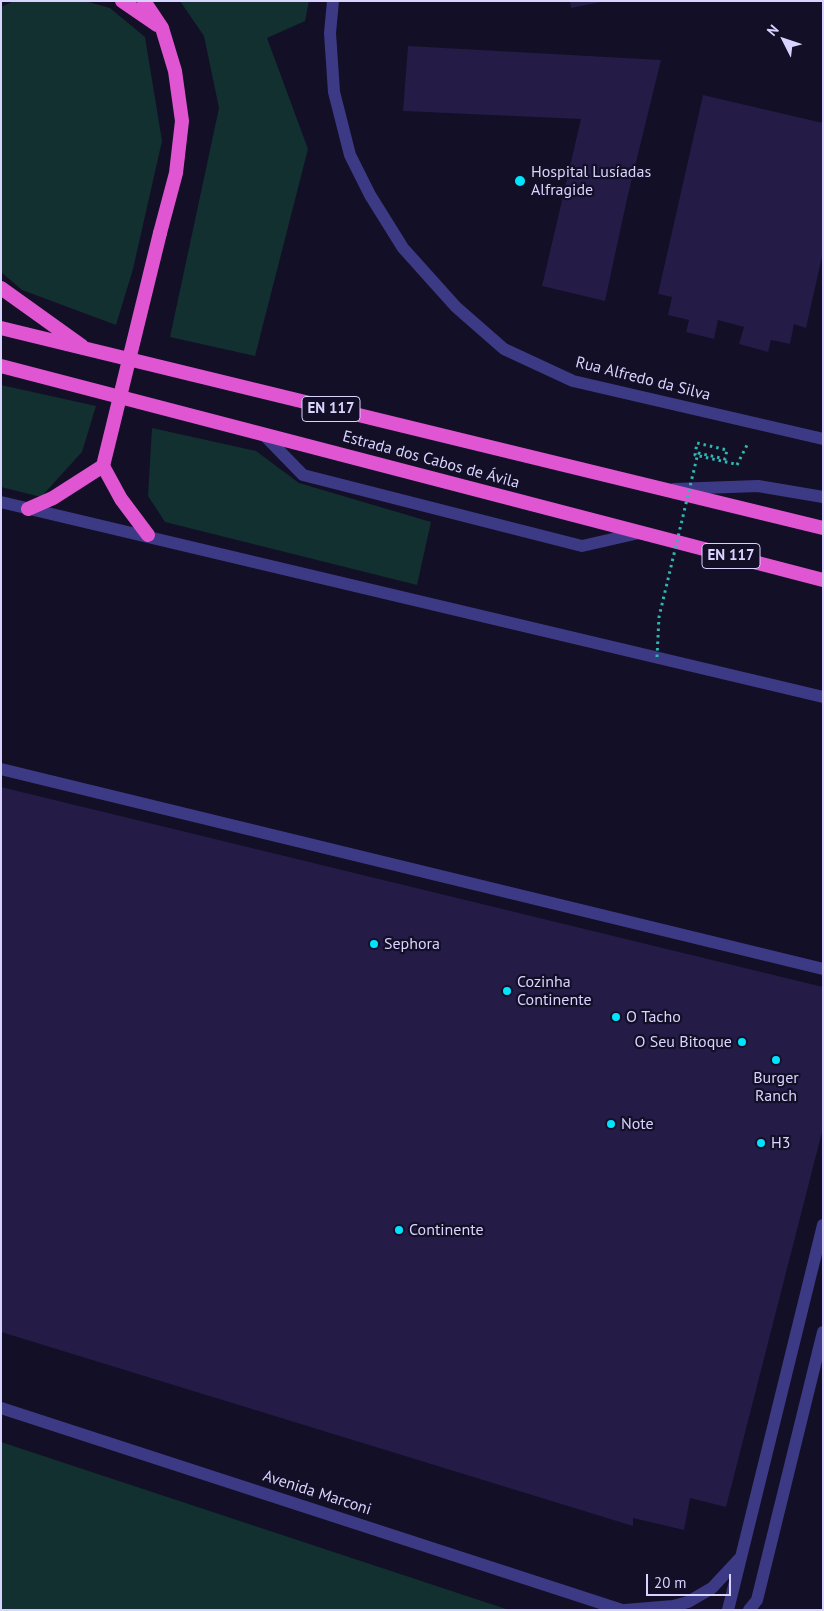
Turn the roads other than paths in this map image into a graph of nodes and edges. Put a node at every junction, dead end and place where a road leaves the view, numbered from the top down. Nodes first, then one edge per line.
1 (122, 1) edge
2 (144, 1) edge
3 (333, 1) edge
4 (162, 28) junction
5 (1, 288) edge
6 (1, 328) edge
7 (89, 351) junction
8 (1, 366) edge
9 (264, 435) junction
10 (823, 439) edge
11 (103, 466) junction
12 (662, 489) junction
13 (823, 497) edge
14 (1, 502) edge
15 (28, 509) junction
16 (823, 528) edge
17 (639, 532) junction
18 (148, 535) junction
19 (823, 580) edge
20 (823, 697) edge
21 (1, 769) edge
22 (823, 969) edge
23 (823, 1225) edge
24 (823, 1332) edge
25 (1, 1408) edge
26 (740, 1557) junction
27 (755, 1607) edge
28 (624, 1610) edge
29 (728, 1610) edge

1 - 4 highway
2 - 4 highway
3 - 10 street, Rua Alfredo da Silva
4 - 11 highway, bridge
5 - 7 highway
6 - 7 highway, Estrada dos Cabos de Ávila / EN 117
7 - 12 highway, Estrada dos Cabos de Ávila / EN 117
8 - 9 highway, Estrada dos Cabos de Ávila / EN 117
9 - 17 highway, Estrada dos Cabos de Ávila / EN 117
9 - 17 street
11 - 15 highway
11 - 18 highway
12 - 13 street
12 - 16 highway, Estrada dos Cabos de Ávila / EN 117
14 - 15 street
15 - 18 street
17 - 19 highway, Estrada dos Cabos de Ávila / EN 117
18 - 20 street
21 - 22 street
23 - 26 street
24 - 27 street
25 - 28 street, Avenida Marconi
26 - 28 street
26 - 29 street

